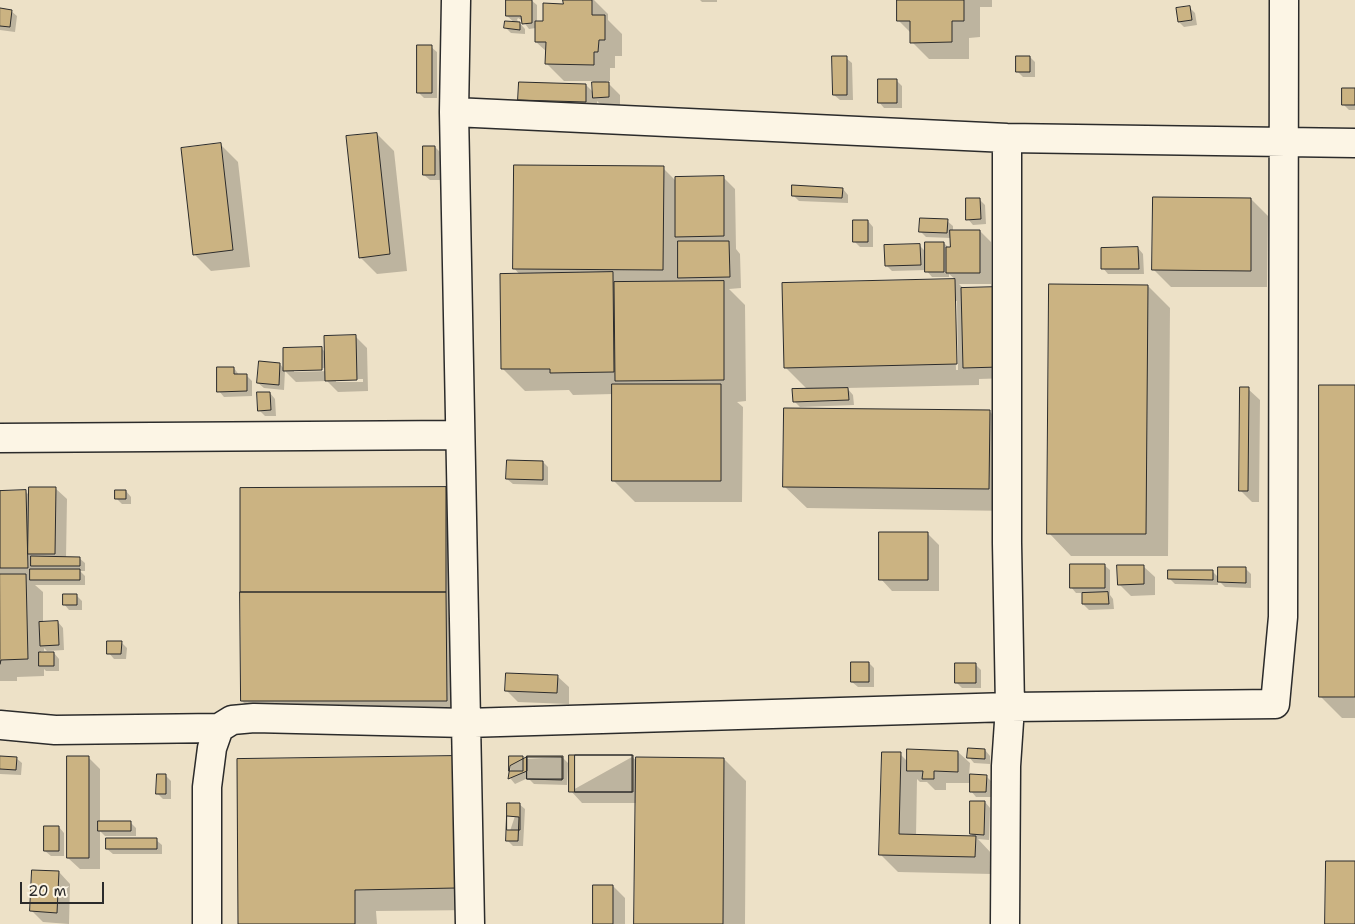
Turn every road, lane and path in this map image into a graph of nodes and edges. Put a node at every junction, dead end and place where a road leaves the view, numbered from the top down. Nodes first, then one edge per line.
1 (456, 0) edge
2 (1284, 0) edge
3 (454, 112) junction
4 (1007, 138) junction
5 (1284, 142) junction
6 (1355, 143) edge
7 (460, 435) junction
8 (0, 438) edge
9 (1010, 706) junction
10 (466, 723) junction
11 (0, 725) edge
12 (219, 728) junction
13 (207, 924) edge
14 (470, 924) edge
15 (1005, 924) edge

1 - 3 street
2 - 5 street
3 - 4 street
3 - 7 street
4 - 5 street
4 - 9 street
5 - 6 street
5 - 9 street
7 - 8 street
7 - 10 street
9 - 10 street
9 - 15 street
10 - 12 street
10 - 14 street
11 - 12 street
12 - 13 street

